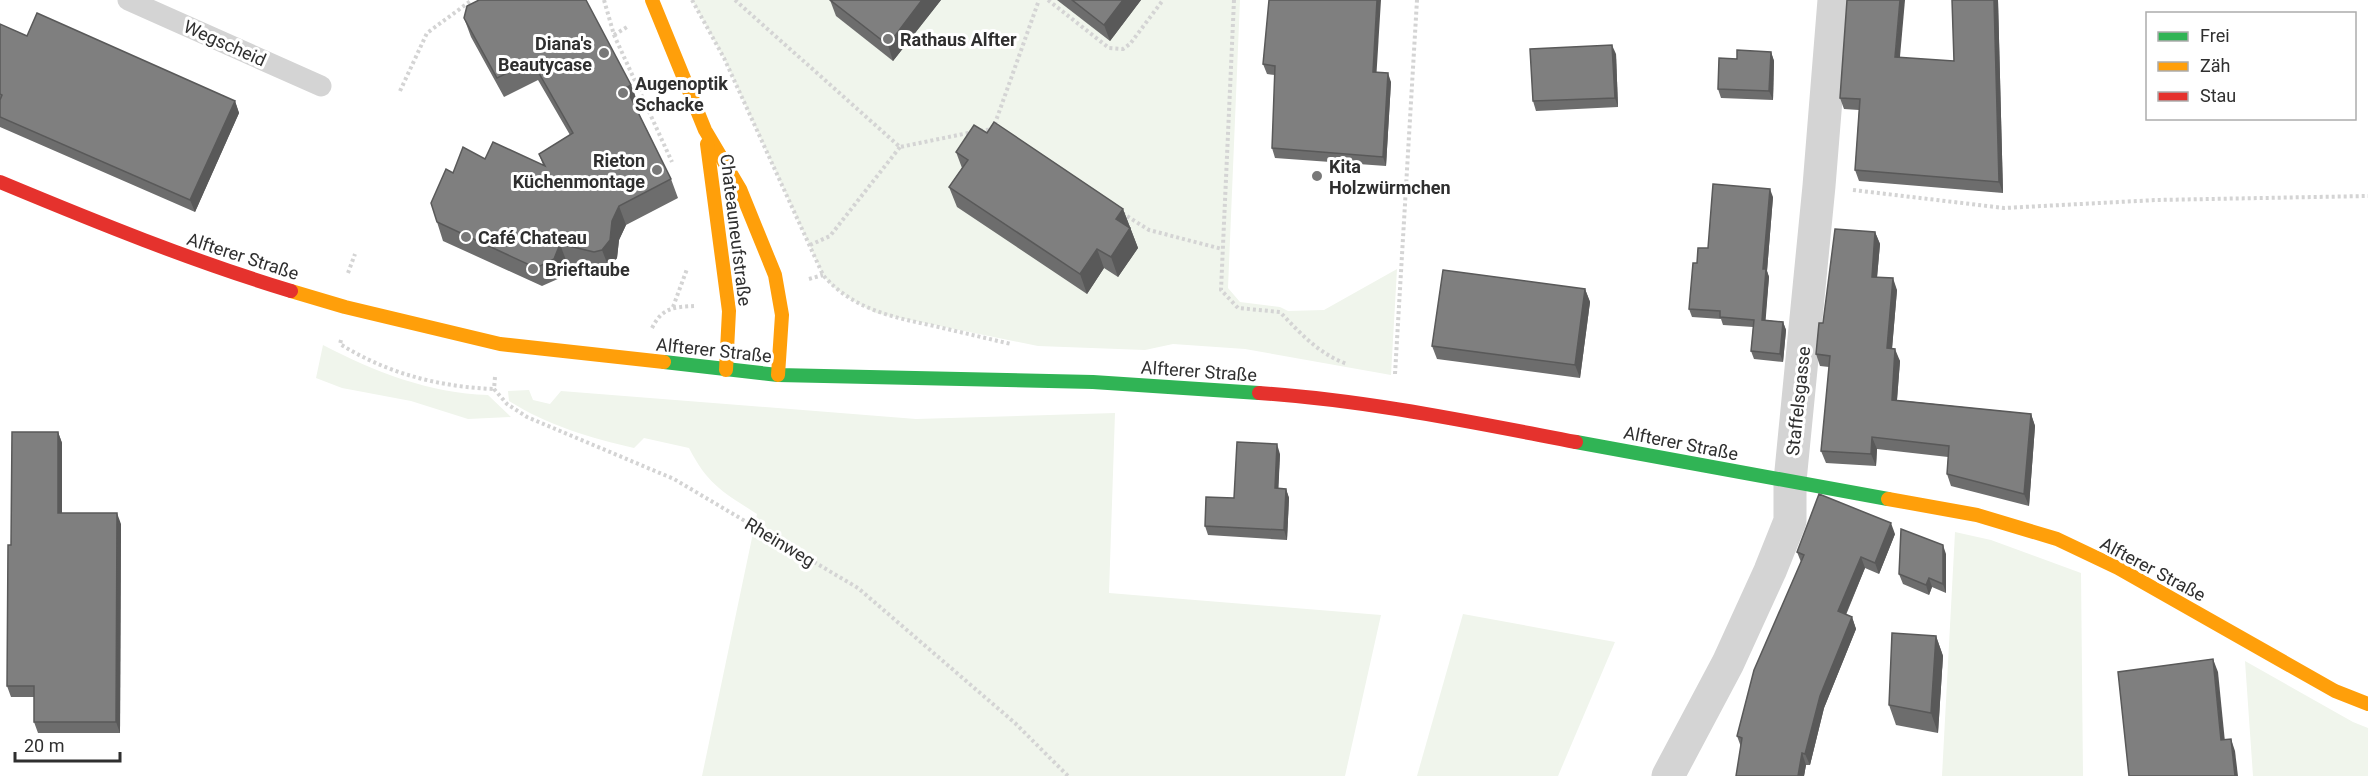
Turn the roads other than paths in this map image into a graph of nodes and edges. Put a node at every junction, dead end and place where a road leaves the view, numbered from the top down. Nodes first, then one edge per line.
1 (128, 0) edge
2 (652, 0) edge
3 (1834, 0) edge
4 (321, 86) dead end
5 (705, 130) junction
6 (0, 182) edge
7 (726, 370) junction
8 (778, 375) junction
9 (1790, 482) junction
10 (2368, 704) edge
11 (1668, 776) edge

1 - 4 lane, Wegscheid
2 - 5 street, Chateauneufstraße
3 - 9 street, Staffelsgasse
5 - 7 street, Chateauneufstraße
5 - 8 street, Chateauneufstraße
6 - 7 street, Alfterer Straße
7 - 8 street, Alfterer Straße
8 - 9 street, Alfterer Straße
9 - 10 street, Alfterer Straße
9 - 11 street, Staffelsgasse

